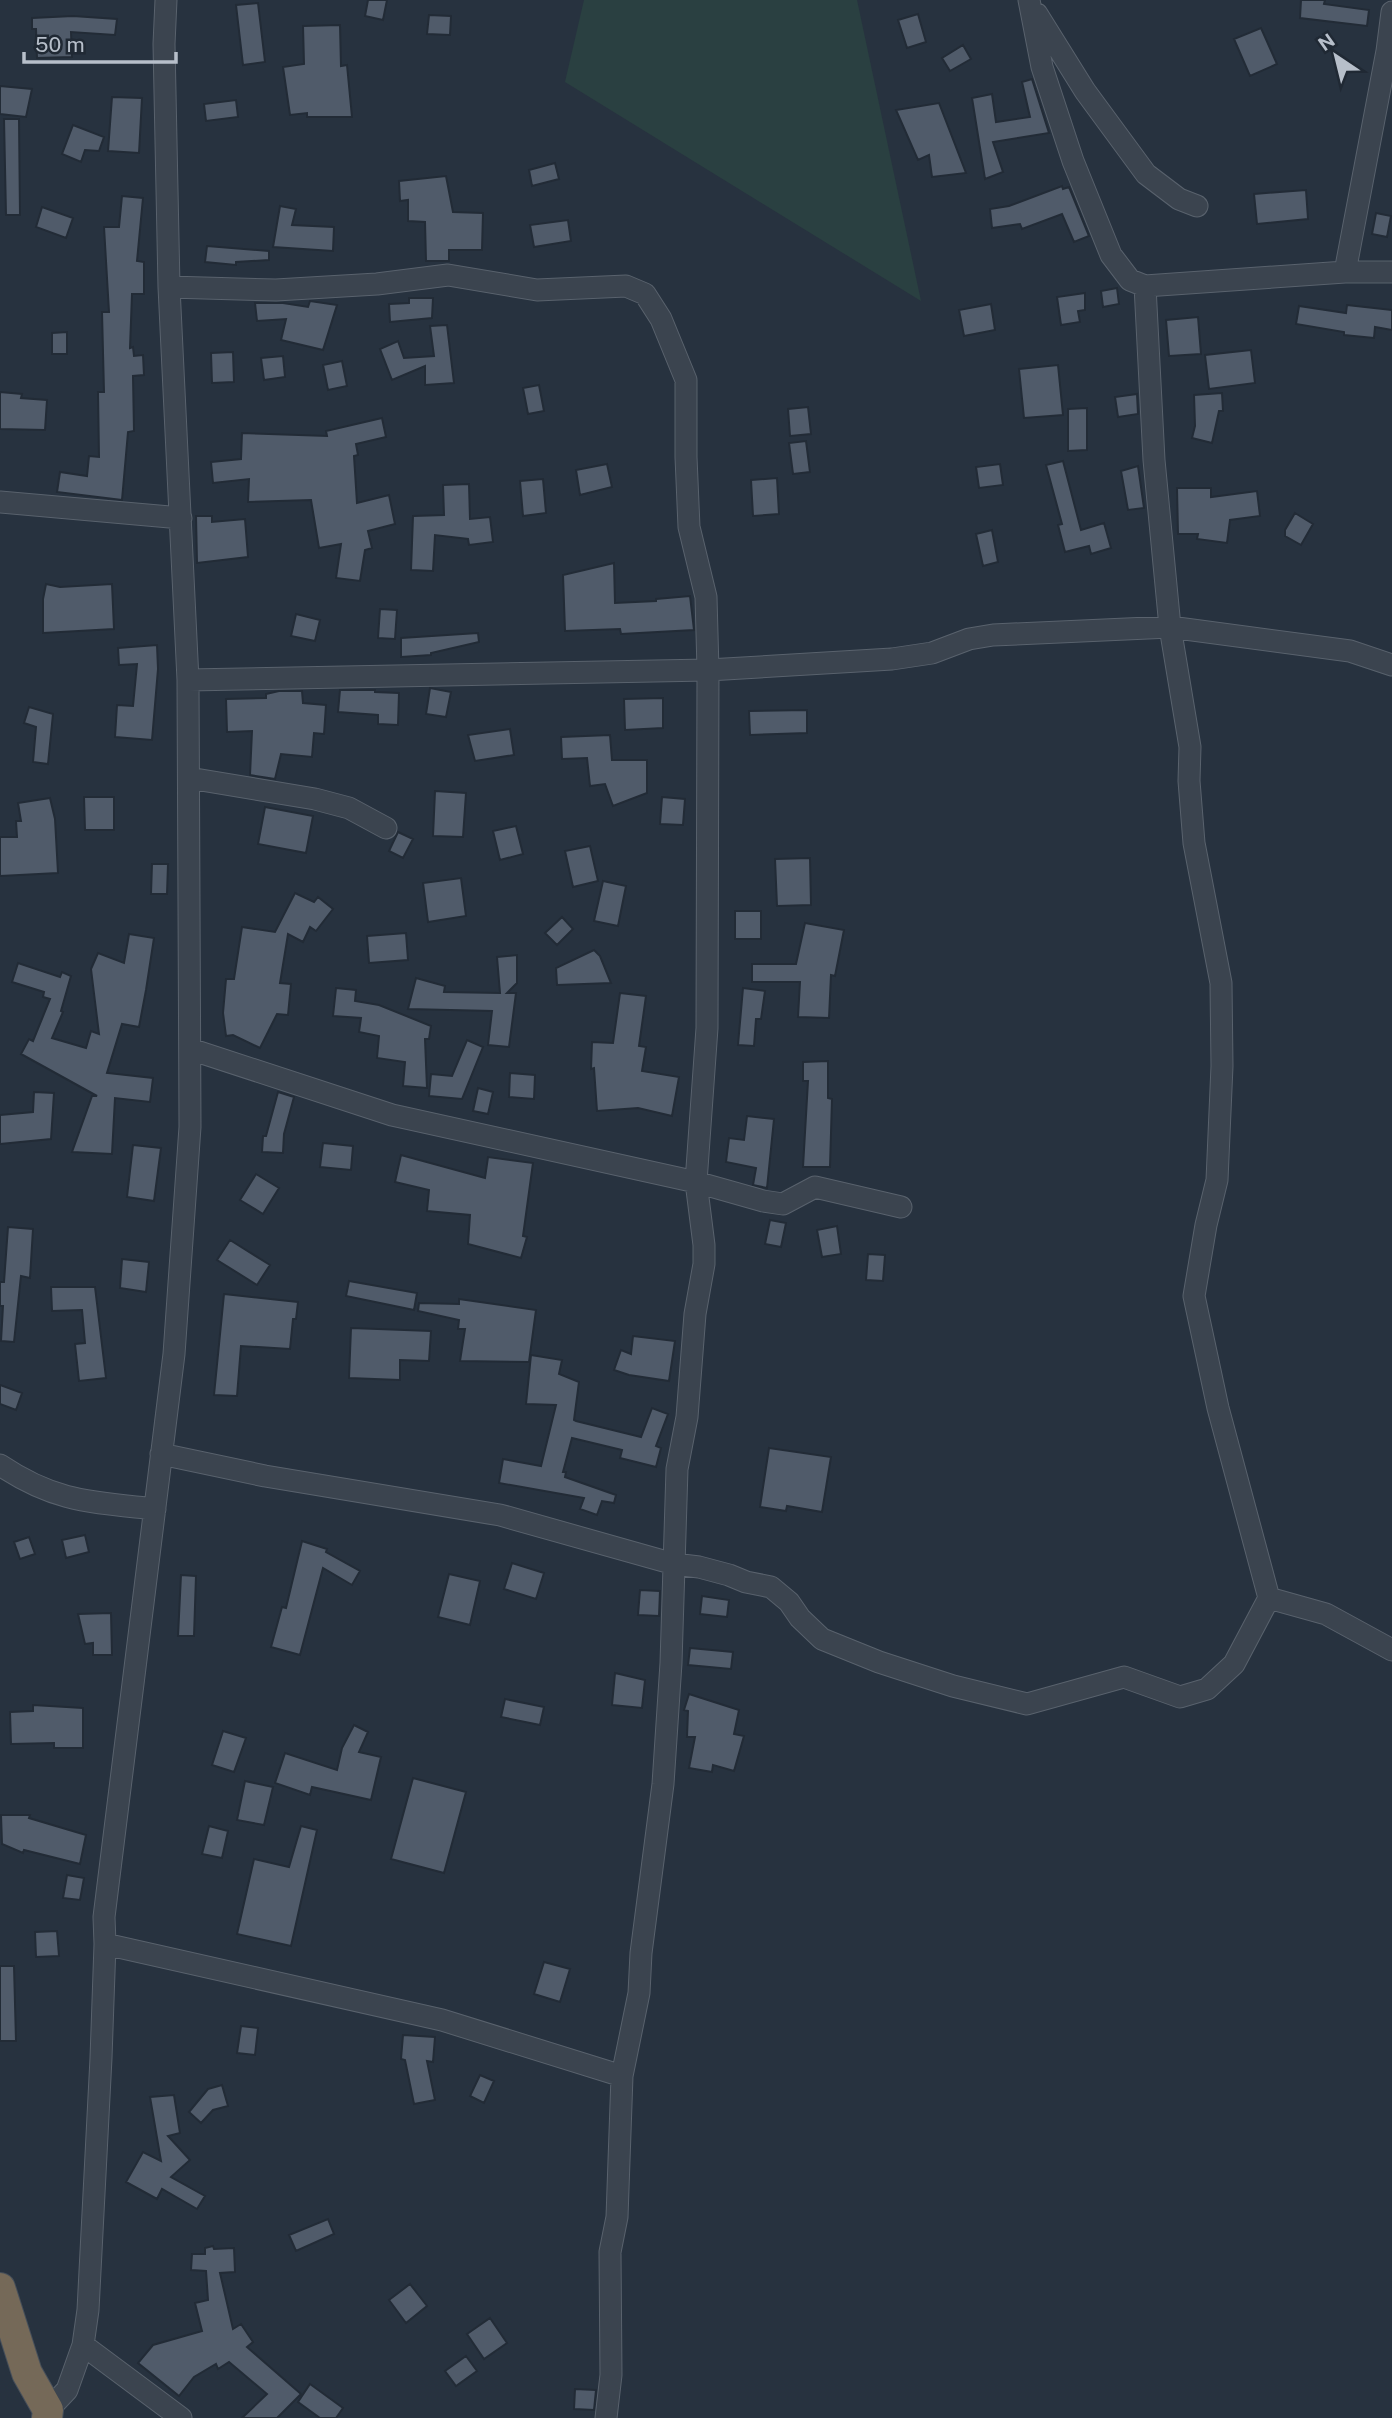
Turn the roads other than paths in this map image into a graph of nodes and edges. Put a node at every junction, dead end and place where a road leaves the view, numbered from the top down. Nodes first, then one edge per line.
1 (166, 0) edge
2 (1030, 1) edge
3 (1392, 12) edge
4 (1197, 206) dead end
5 (1345, 272) junction
6 (1392, 272) edge
7 (1145, 286) junction
8 (169, 288) junction
9 (0, 502) edge
10 (181, 518) junction
11 (1170, 627) junction
12 (1392, 666) edge
13 (708, 670) junction
14 (188, 680) junction
15 (190, 778) junction
16 (386, 828) dead end
17 (190, 1049) junction
18 (696, 1182) junction
19 (901, 1207) dead end
20 (161, 1454) junction
21 (0, 1465) edge
22 (155, 1509) junction
23 (674, 1564) junction
24 (1269, 1598) junction
25 (1392, 1650) edge
26 (105, 1944) junction
27 (622, 2076) junction
28 (0, 2288) edge
29 (83, 2345) junction
30 (47, 2414) edge
31 (181, 2418) edge
32 (606, 2418) edge

1 - 8 street
2 - 4 street
2 - 7 street
3 - 5 street
5 - 6 street
5 - 7 street
7 - 11 street
8 - 10 street
8 - 13 street
9 - 10 street
10 - 14 street
11 - 12 street
11 - 13 street
11 - 24 street
13 - 14 street
13 - 18 street
14 - 15 street
15 - 16 street
15 - 17 street
17 - 18 street
17 - 20 street
18 - 19 street
18 - 23 street
20 - 22 street
20 - 23 street
21 - 22 street
22 - 26 street
23 - 24 street
23 - 27 street
24 - 25 street
26 - 27 street
26 - 29 street
27 - 32 street
28 - 30 highway
29 - 30 street
29 - 31 street

